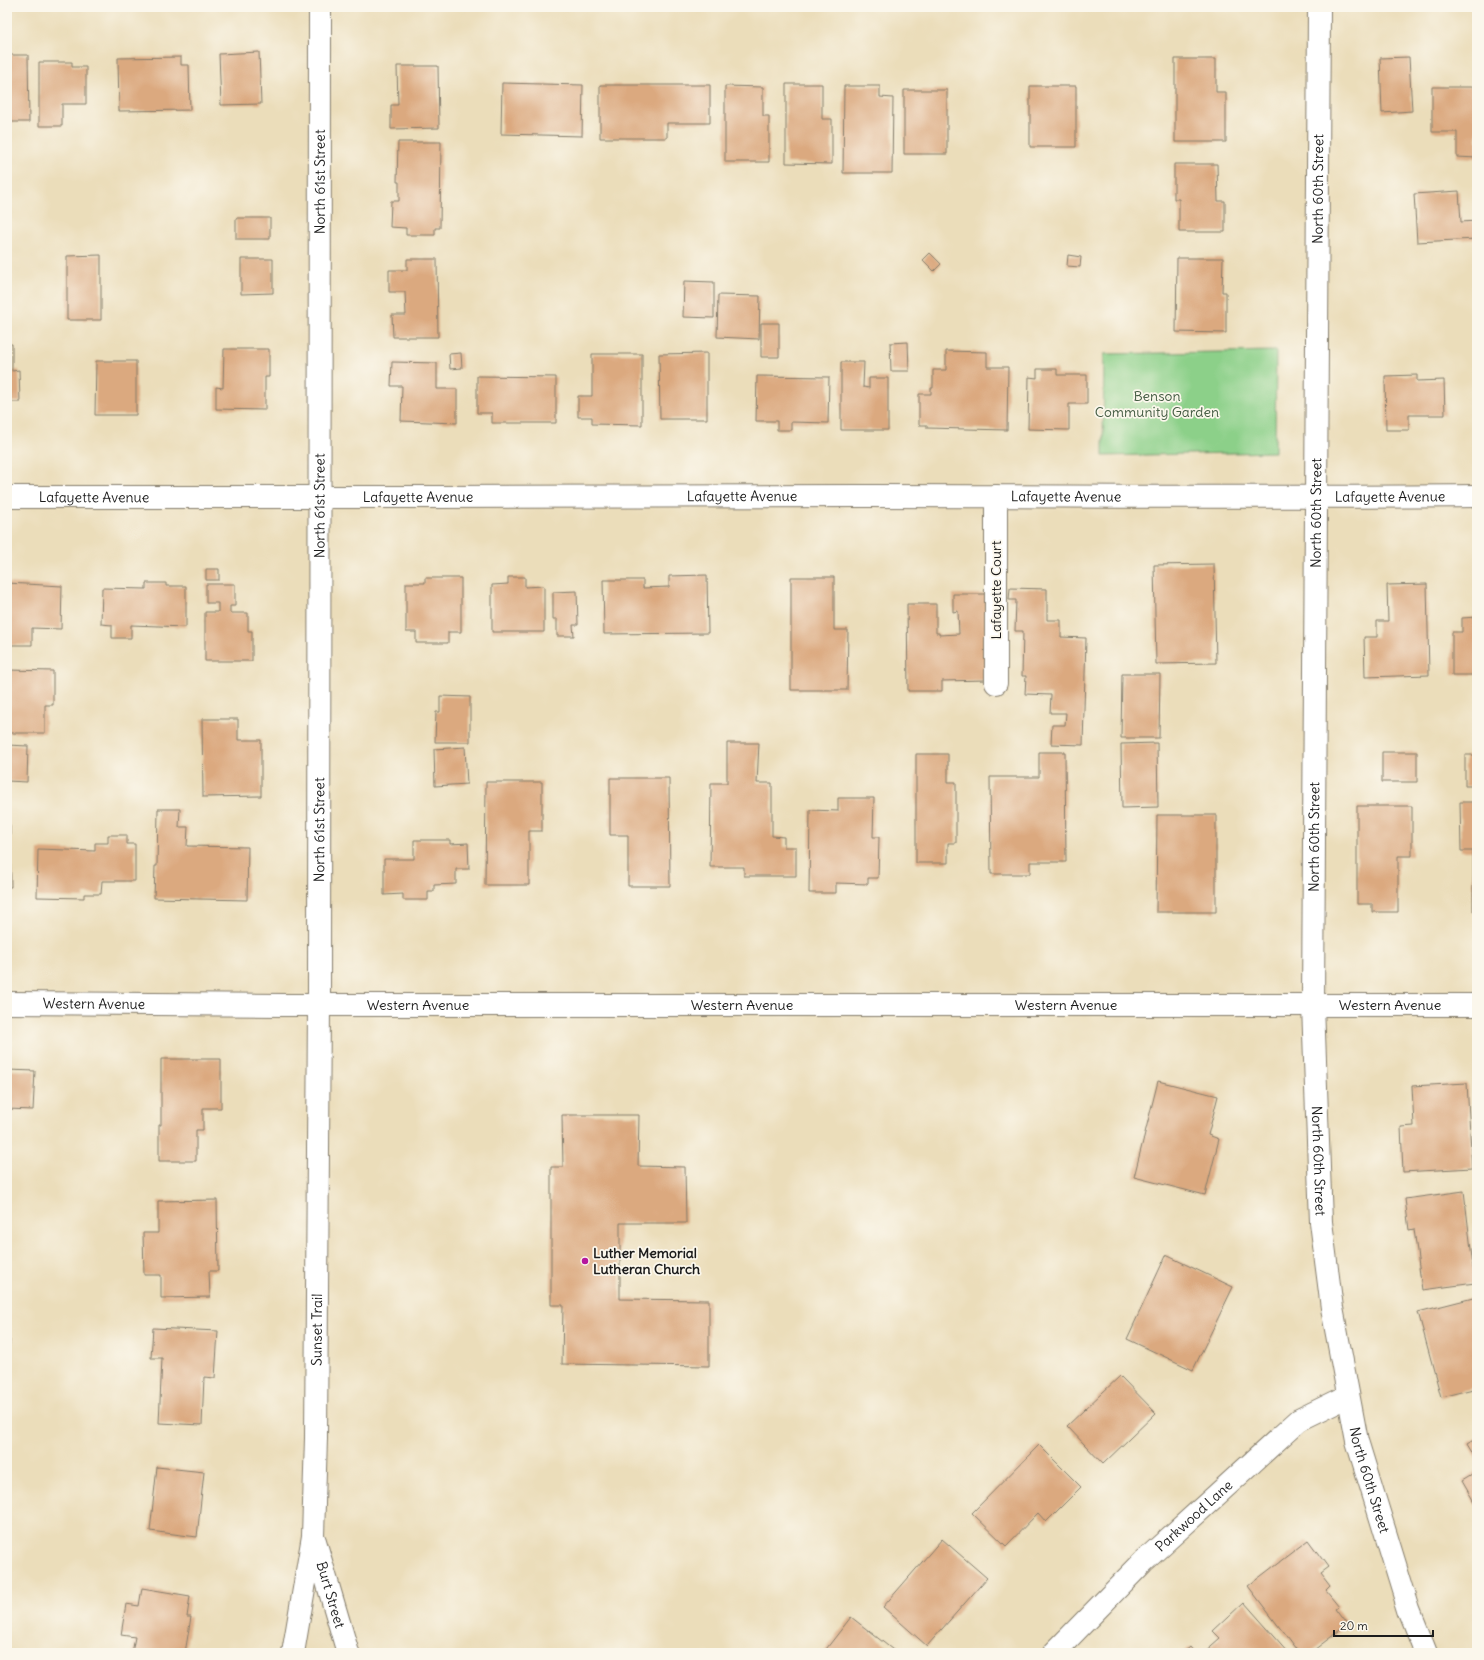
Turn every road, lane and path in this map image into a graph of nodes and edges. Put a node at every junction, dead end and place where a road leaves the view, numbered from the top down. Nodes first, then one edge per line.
1 (320, 7) edge
2 (1319, 7) edge
3 (996, 496) junction
4 (1477, 496) edge
5 (7, 497) edge
6 (318, 498) junction
7 (1316, 498) junction
8 (996, 683) dead end
9 (7, 1002) edge
10 (319, 1005) junction
11 (1477, 1005) edge
12 (1313, 1006) junction
13 (1348, 1396) junction
14 (313, 1536) junction
15 (293, 1653) edge
16 (348, 1653) edge
17 (1054, 1653) edge
18 (1426, 1653) edge

1 - 6 street, North 61st Street
2 - 7 street, North 60th Street
3 - 6 street, Lafayette Avenue
3 - 7 street, Lafayette Avenue
3 - 8 street, Lafayette Court
4 - 7 street, Lafayette Avenue
5 - 6 street, Lafayette Avenue
6 - 10 street, North 61st Street
7 - 12 street, North 60th Street
9 - 10 street, Western Avenue
10 - 12 street, Western Avenue
10 - 14 street, Sunset Trail
11 - 12 street, Western Avenue
12 - 13 street, North 60th Street
13 - 17 street, Parkwood Lane
13 - 18 street, North 60th Street
14 - 15 street, Sunset Trail
14 - 16 street, Burt Street

